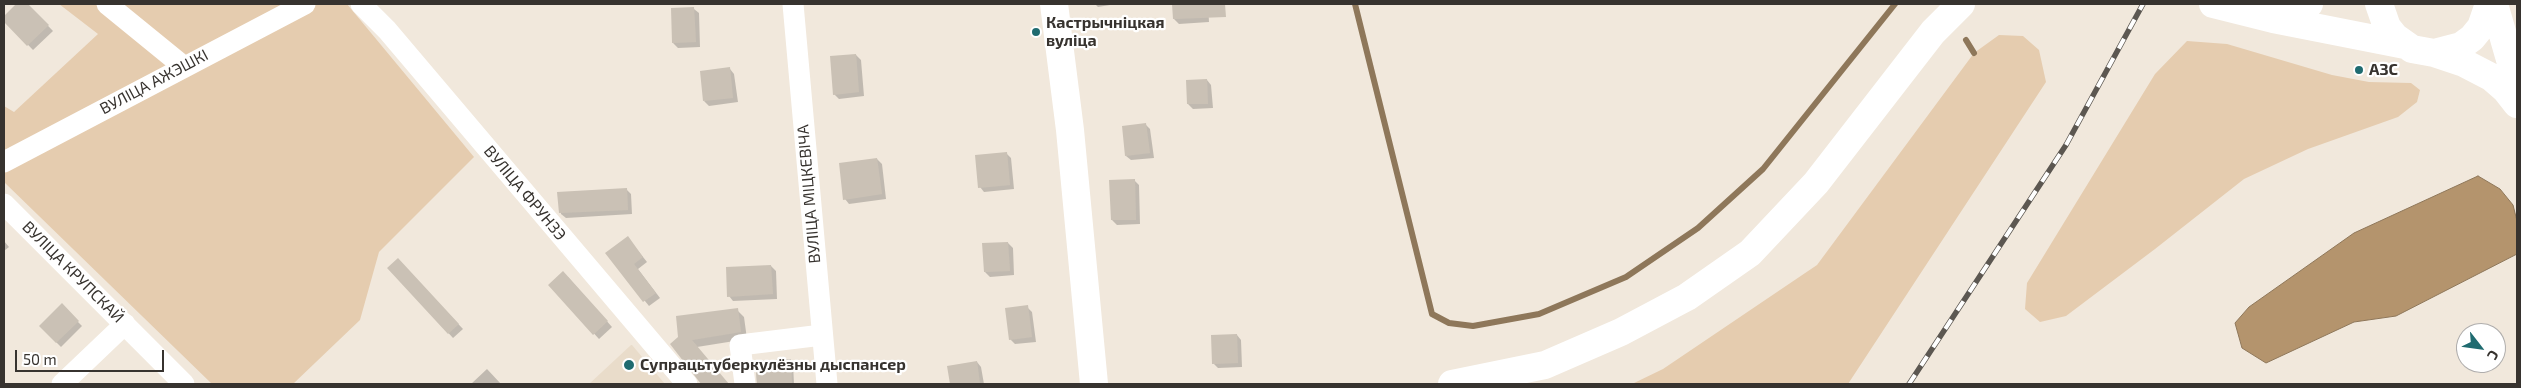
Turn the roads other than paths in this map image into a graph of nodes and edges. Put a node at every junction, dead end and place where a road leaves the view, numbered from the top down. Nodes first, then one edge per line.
1 (107, 4) edge
2 (306, 4) edge
3 (361, 4) edge
4 (793, 4) edge
5 (1054, 4) edge
6 (1961, 4) edge
7 (2213, 4) edge
8 (2309, 4) edge
9 (2379, 4) edge
10 (2489, 4) edge
11 (2494, 4) edge
12 (2273, 19) junction
13 (2405, 45) junction
14 (2434, 54) junction
15 (183, 66) junction
16 (2517, 84) edge
17 (2517, 104) edge
18 (4, 162) edge
19 (4, 204) edge
20 (125, 324) junction
21 (822, 335) junction
22 (62, 384) edge
23 (184, 384) edge
24 (687, 384) edge
25 (745, 384) edge
26 (827, 384) edge
27 (1094, 384) edge
28 (1452, 384) edge

1 - 15 street
2 - 15 street, ВУЛІЦА АЖЭШКІ
3 - 24 street, ВУЛІЦА ФРУНЗЭ
4 - 21 street, ВУЛІЦА МІЦКЕВІЧА
5 - 27 main road
6 - 28 main road
7 - 12 main road
8 - 12 main road
9 - 13 main road
10 - 14 main road
11 - 16 main road
12 - 13 main road
13 - 14 main road
14 - 17 main road
15 - 18 street, ВУЛІЦА АЖЭШКІ
19 - 20 street, ВУЛІЦА КРУПСКАЙ
20 - 22 street
20 - 23 street, ВУЛІЦА КРУПСКАЙ
21 - 25 street
21 - 26 street, ВУЛІЦА МІЦКЕВІЧА

